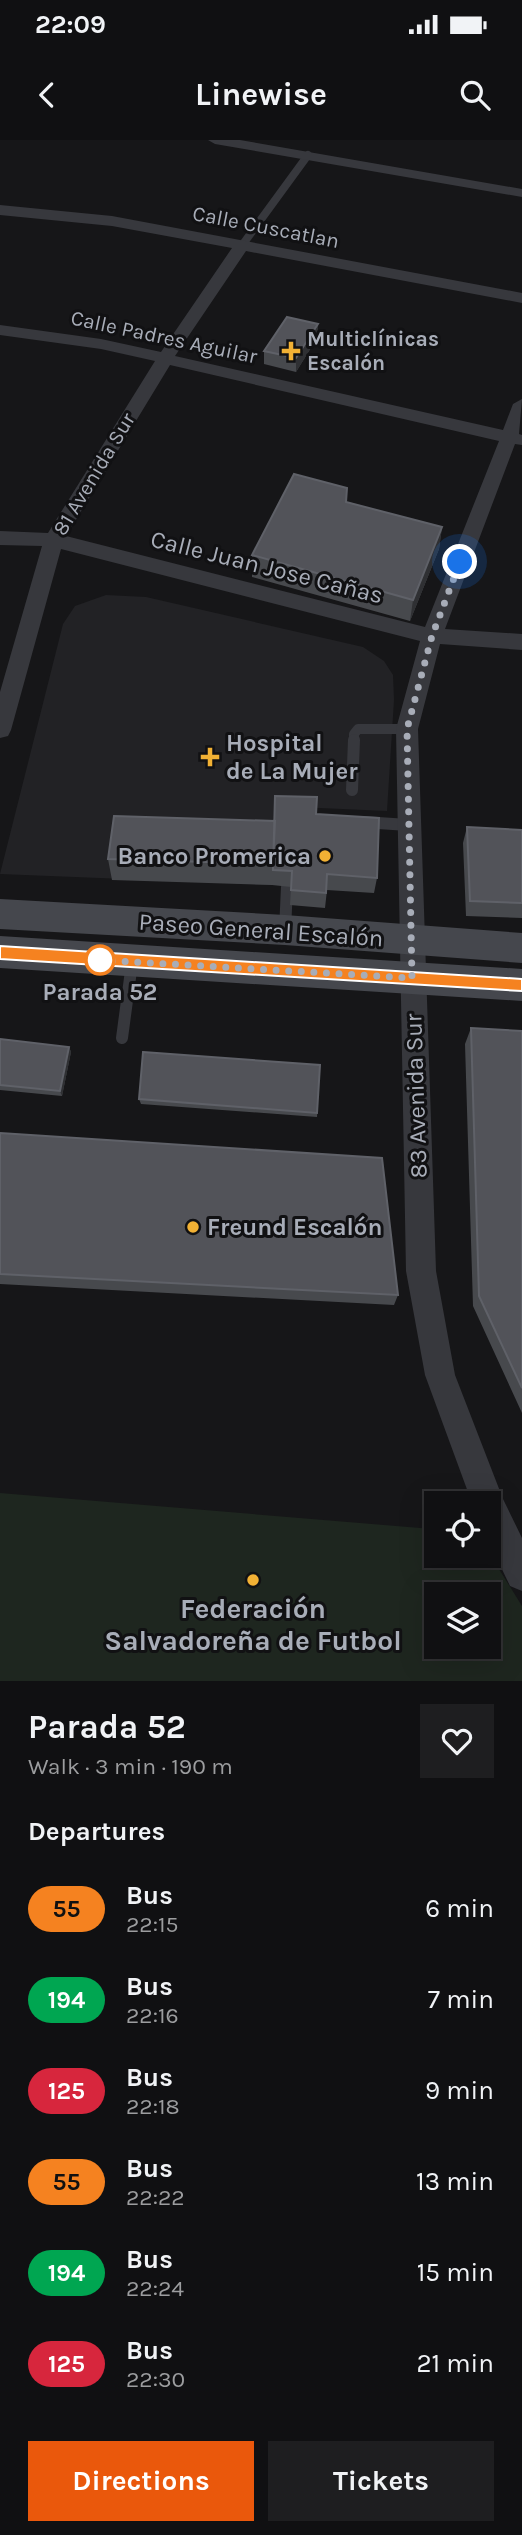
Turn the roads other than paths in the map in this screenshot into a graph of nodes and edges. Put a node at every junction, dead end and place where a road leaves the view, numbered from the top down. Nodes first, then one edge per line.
1 (215, 140) edge
2 (308, 155) junction
3 (522, 194) edge
4 (0, 210) edge
5 (243, 244) junction
6 (522, 298) edge
7 (0, 330) edge
8 (164, 360) junction
9 (522, 404) edge
10 (515, 438) edge
11 (0, 538) edge
12 (54, 540) junction
13 (432, 636) junction
14 (522, 642) edge
15 (407, 729) junction
16 (0, 730) edge
17 (352, 790) dead end
18 (355, 821) edge
19 (408, 825) junction
20 (287, 887) edge
21 (0, 915) edge
22 (285, 930) junction
23 (413, 940) junction
24 (522, 948) edge
25 (0, 953) edge
26 (132, 962) junction
27 (412, 978) junction
28 (522, 985) edge
29 (122, 1038) dead end
30 (484, 1491) edge
31 (501, 1530) edge
32 (522, 1574) edge

1 - 2 street
2 - 3 street
2 - 5 lane
4 - 5 street, Calle Cuscatlan
5 - 6 street, Calle Cuscatlan
5 - 8 street, 81 Avenida Sur
7 - 8 street, Calle Padres Aguilar
8 - 10 street, Calle Padres Aguilar
8 - 12 street, 81 Avenida Sur
9 - 10 street, 83 Avenida Sur
10 - 13 street, 83 Avenida Sur
11 - 12 street, Calle Juan Jose Cañas
12 - 13 street, Calle Juan Jose Cañas
12 - 16 street, 81 Avenida Sur
13 - 14 street, Calle Juan Jose Cañas
13 - 15 street, 83 Avenida Sur
15 - 17 lane
15 - 19 street, 83 Avenida Sur
18 - 19 lane
19 - 23 street, 83 Avenida Sur
20 - 22 lane
21 - 22 main road, Paseo General Escalón
22 - 23 main road, Paseo General Escalón
23 - 24 main road, Paseo General Escalón
23 - 27 street, 83 Avenida Sur
25 - 26 main road, Paseo General Escalón
26 - 27 main road, Paseo General Escalón
26 - 29 lane
27 - 28 main road, Paseo General Escalón
27 - 30 street, 83 Avenida Sur
31 - 32 street, 83 Avenida Sur

